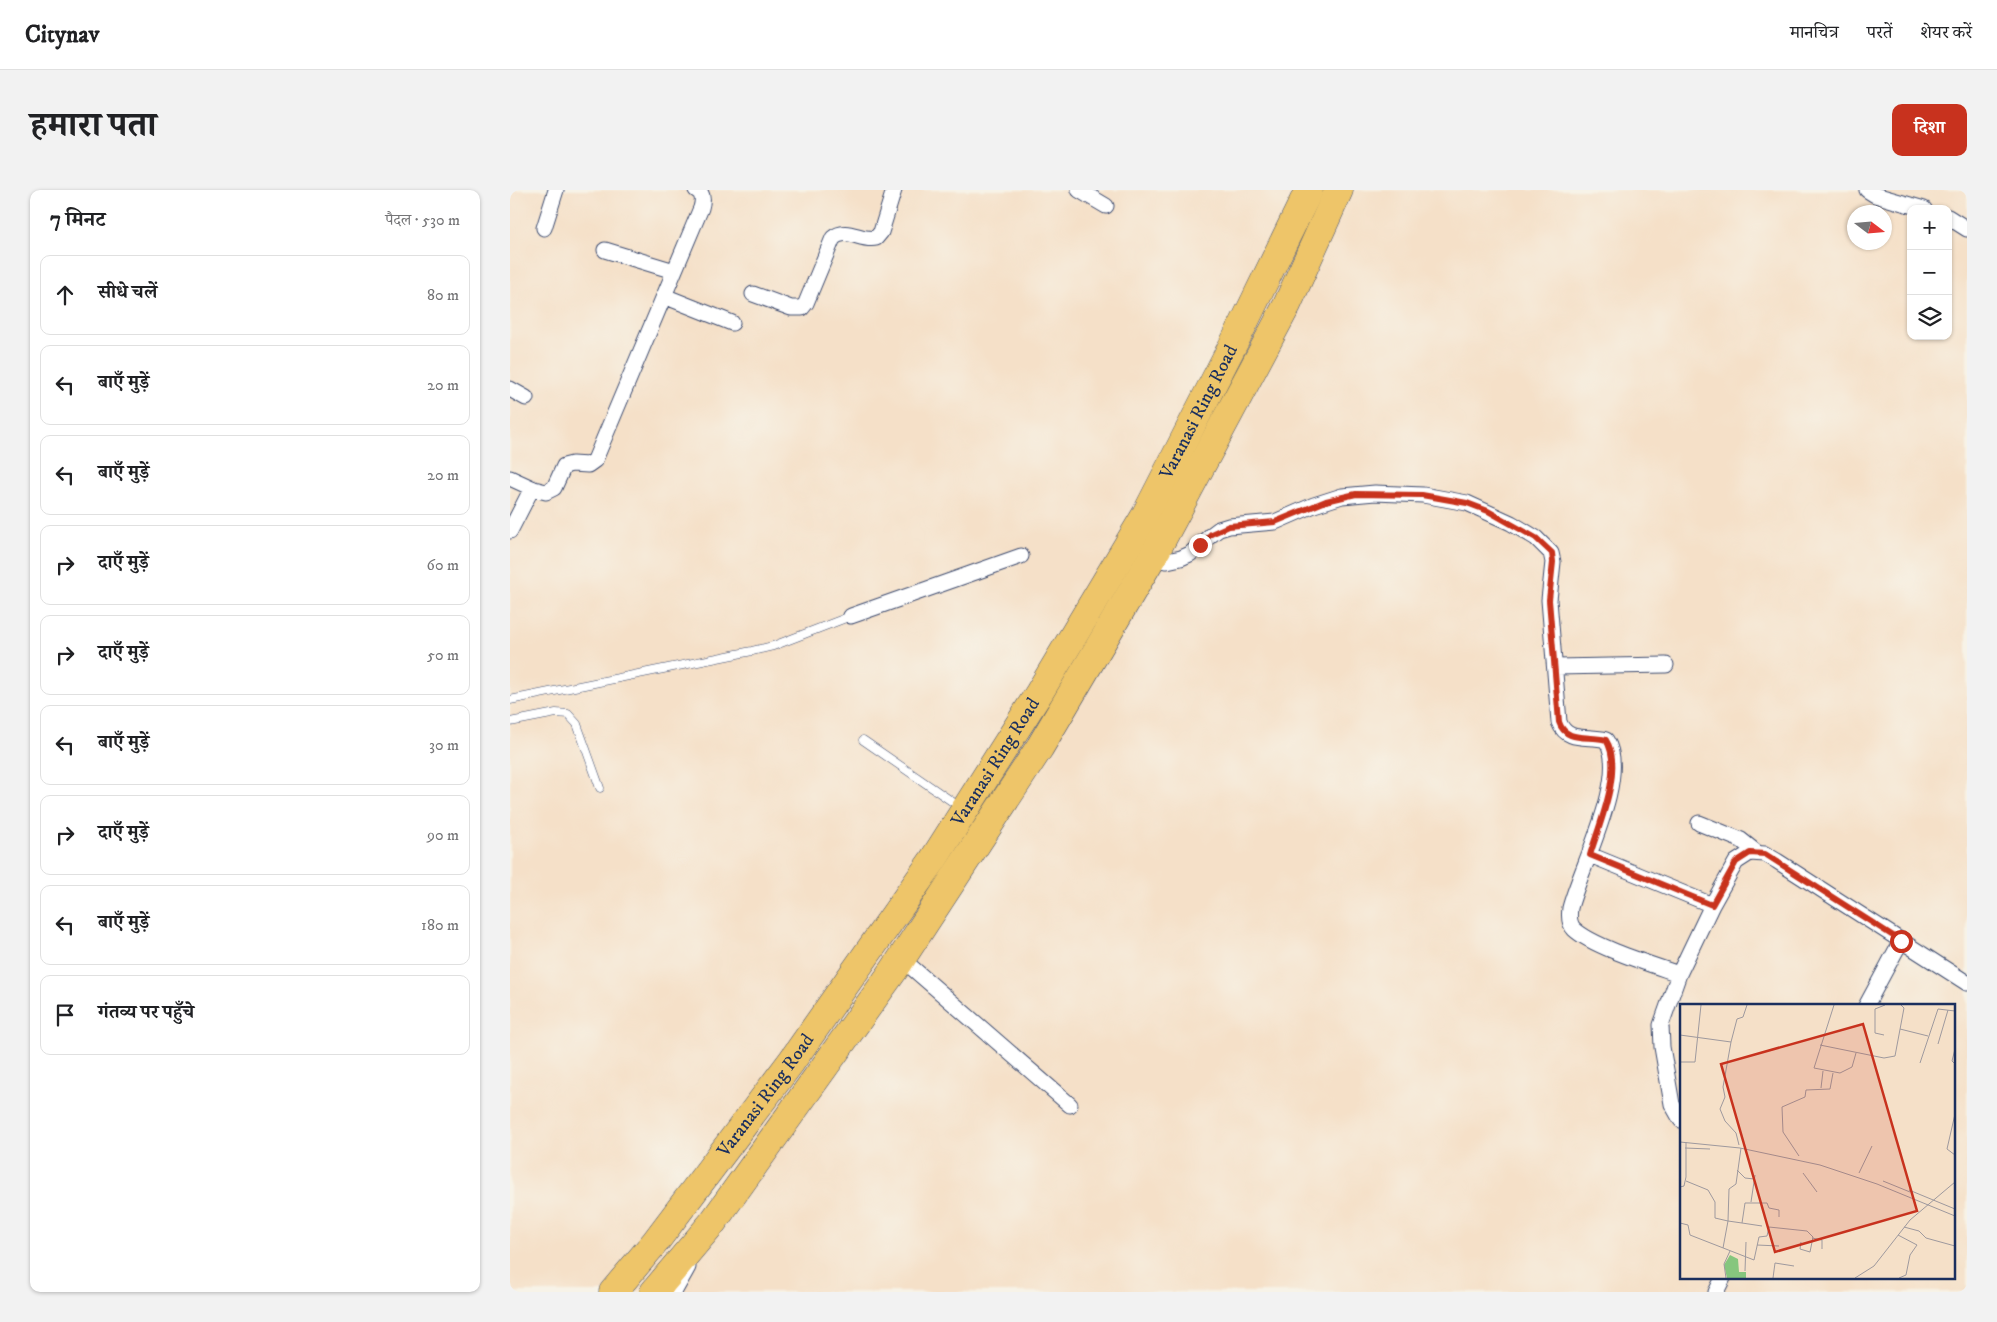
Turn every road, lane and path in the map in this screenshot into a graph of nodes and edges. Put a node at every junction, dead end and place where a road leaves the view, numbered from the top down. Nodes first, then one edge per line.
1 (556, 190) edge
2 (696, 190) edge
3 (894, 190) edge
4 (1079, 190) edge
5 (1309, 190) edge
6 (1339, 190) edge
7 (1867, 190) edge
8 (1910, 205) edge
9 (1106, 206) dead end
10 (1952, 219) edge
11 (544, 228) dead end
12 (1967, 229) edge
13 (605, 250) dead end
14 (674, 271) junction
15 (753, 294) dead end
16 (664, 296) junction
17 (732, 323) dead end
18 (510, 389) edge
19 (526, 398) dead end
20 (510, 478) edge
21 (532, 488) junction
22 (510, 531) edge
23 (1021, 556) dead end
24 (1152, 559) junction
25 (851, 616) joint
26 (1666, 665) dead end
27 (1556, 668) junction
28 (510, 700) edge
29 (510, 722) edge
30 (863, 740) dead end
31 (600, 788) dead end
32 (964, 810) junction
33 (1699, 823) dead end
34 (1756, 852) junction
35 (1590, 855) junction
36 (1712, 905) junction
37 (1901, 941) junction
38 (902, 959) junction
39 (1679, 974) junction
40 (1967, 983) edge
41 (1867, 1004) edge
42 (1070, 1105) dead end
43 (1680, 1118) edge
44 (713, 1222) junction
45 (1722, 1280) edge
46 (613, 1292) edge
47 (654, 1292) edge
48 (674, 1292) edge
49 (1716, 1292) edge

1 - 11 street
2 - 14 street
3 - 15 street
4 - 9 street
5 - 32 highway, Varanasi Ring Road
6 - 24 highway, Varanasi Ring Road
7 - 8 street
10 - 12 street
13 - 14 street
14 - 16 street
16 - 17 street
16 - 21 street
18 - 19 street
20 - 21 street
21 - 22 street
23 - 25 street
24 - 27 street
24 - 38 highway, Varanasi Ring Road
25 - 28 lane
26 - 27 street
27 - 35 street
29 - 31 lane
30 - 32 lane
32 - 46 highway, Varanasi Ring Road
33 - 34 street
34 - 36 street
34 - 37 street
35 - 36 street
35 - 39 street
36 - 39 street
37 - 40 street
37 - 41 street
38 - 42 street
38 - 44 highway, Varanasi Ring Road
39 - 43 street
44 - 47 highway, Varanasi Ring Road
44 - 48 street
45 - 49 street

